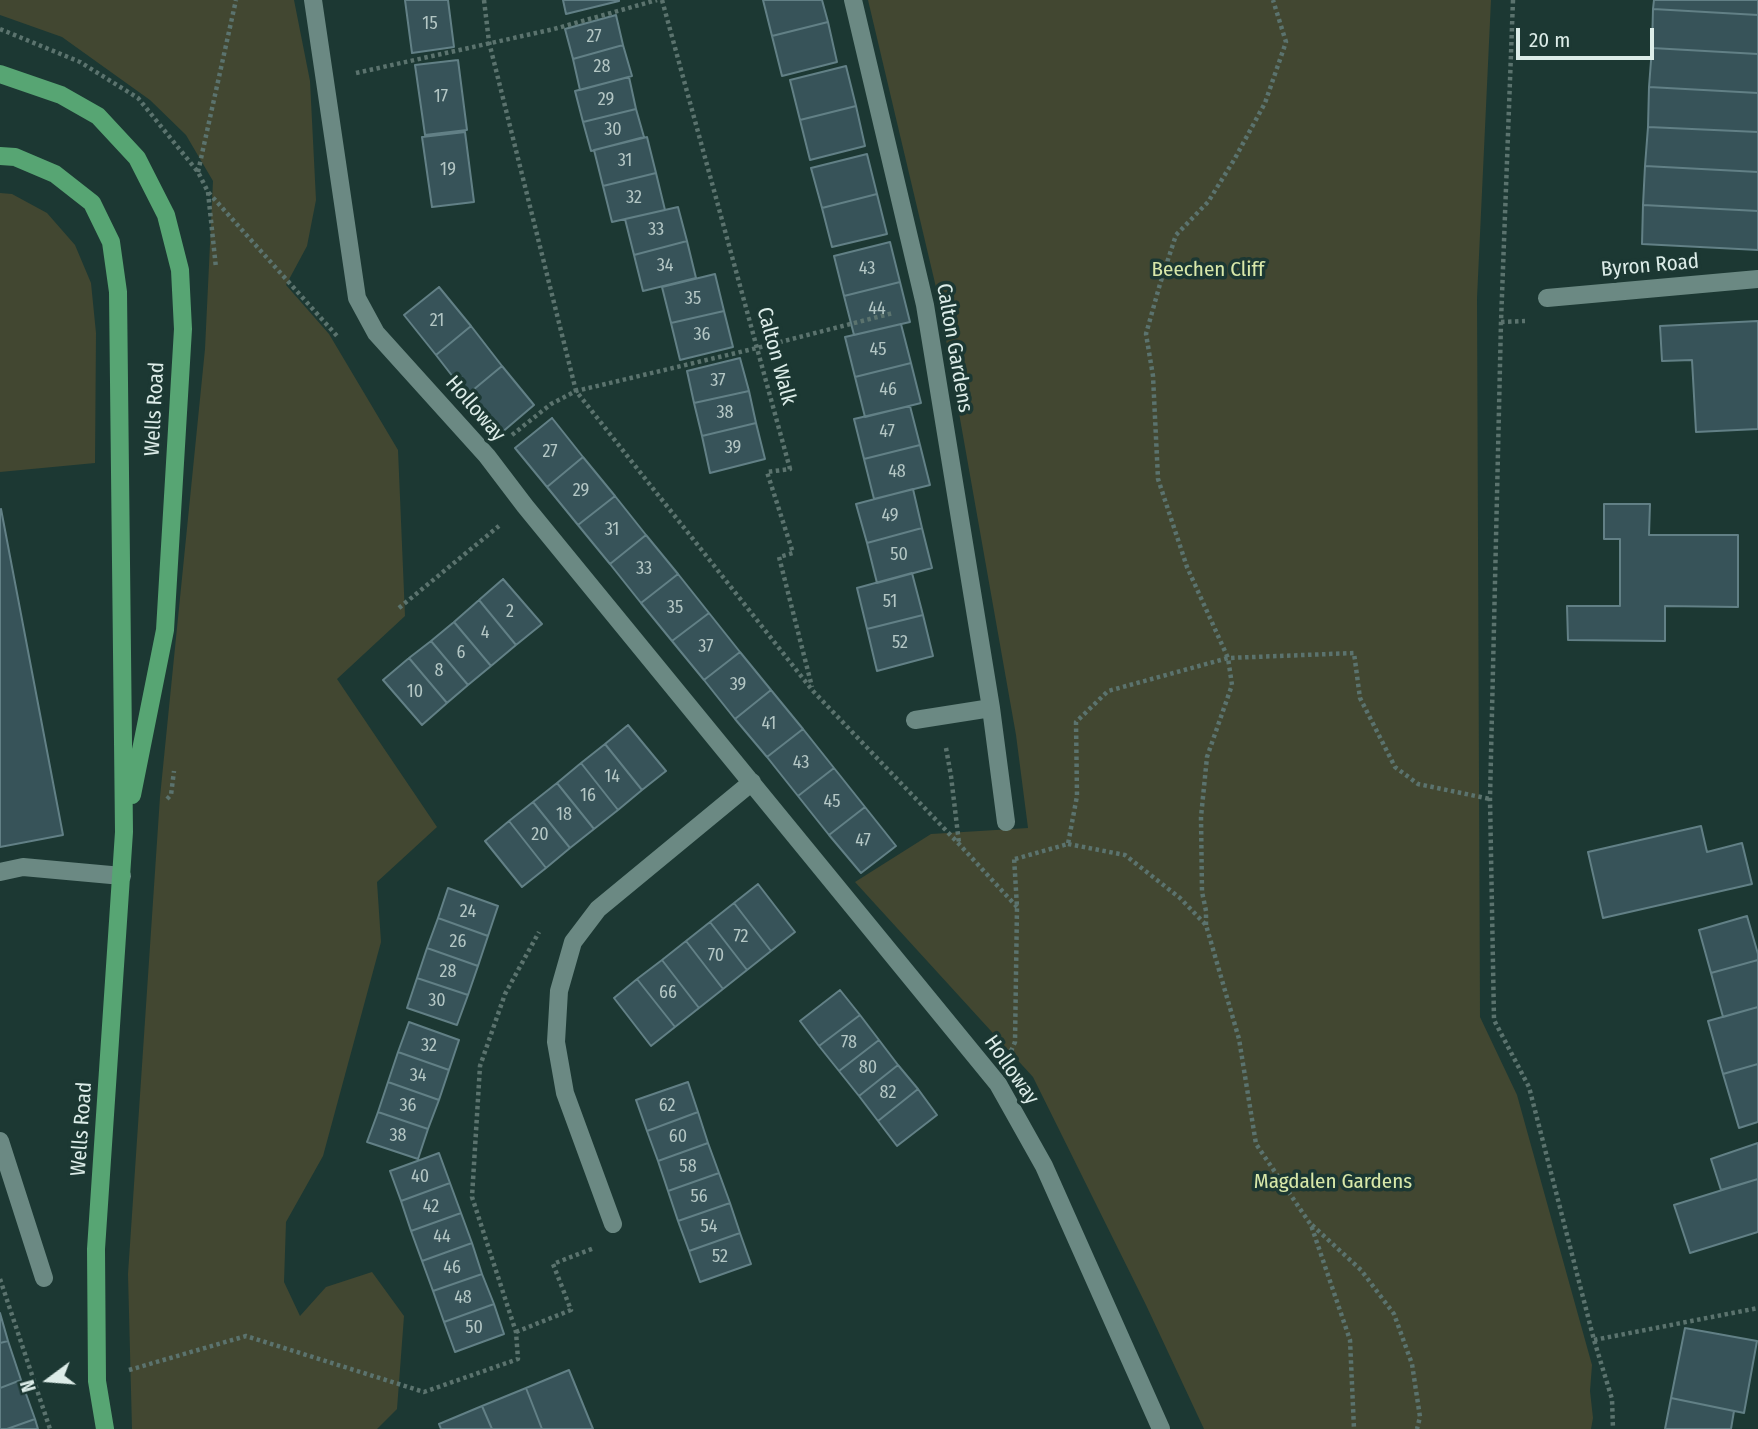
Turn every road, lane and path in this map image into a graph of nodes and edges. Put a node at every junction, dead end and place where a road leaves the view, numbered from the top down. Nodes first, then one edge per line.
1 (236, 0) edge
2 (313, 0) edge
3 (484, 0) edge
4 (660, 0) edge
5 (853, 0) edge
6 (1273, 0) edge
7 (1513, 0) edge
8 (489, 43) junction
9 (371, 69) dead end
10 (0, 74) edge
11 (138, 99) dead end
12 (0, 156) edge
13 (198, 172) junction
14 (1758, 279) edge
15 (1547, 299) dead end
16 (885, 315) dead end
17 (1522, 321) dead end
18 (1501, 322) junction
19 (339, 338) dead end
20 (757, 348) junction
21 (576, 391) junction
22 (486, 456) junction
23 (468, 550) dead end
24 (399, 608) dead end
25 (1228, 658) junction
26 (813, 691) junction
27 (991, 708) junction
28 (915, 720) dead end
29 (951, 776) dead end
30 (752, 782) junction
31 (1490, 799) junction
32 (1006, 822) joint
33 (124, 832) junction
34 (959, 844) junction
35 (1068, 844) junction
36 (1015, 859) junction
37 (0, 872) edge
38 (122, 876) junction
39 (1017, 907) junction
40 (1206, 925) junction
41 (540, 931) dead end
42 (998, 1084) junction
43 (0, 1141) edge
44 (613, 1224) dead end
45 (1311, 1225) junction
46 (594, 1248) dead end
47 (44, 1278) dead end
48 (0, 1279) edge
49 (1758, 1308) edge
50 (516, 1332) junction
51 (1594, 1340) junction
52 (148, 1364) dead end
53 (50, 1429) edge
54 (105, 1429) edge
55 (1161, 1429) edge
56 (1354, 1429) edge
57 (1417, 1429) edge
58 (1613, 1429) edge

1 - 13 path
2 - 22 street, Holloway
3 - 8 path, Calton Walk
4 - 8 path, Calton Walk
4 - 20 path, Calton Walk
5 - 27 street, Calton Gardens
6 - 25 path
7 - 18 path
8 - 9 path
8 - 21 path, Calton Walk
10 - 33 main road, Wells Road
11 - 13 path
12 - 33 main road, Wells Road
13 - 19 path
14 - 15 street, Byron Road
16 - 20 path
17 - 18 path
18 - 31 path
20 - 21 path
20 - 26 path, Calton Walk
21 - 22 path
21 - 26 path, Calton Walk
22 - 30 street, Holloway
23 - 24 path
25 - 31 path
25 - 35 path
25 - 40 path
26 - 34 path, Calton Walk
27 - 28 street
27 - 32 street, Calton Gardens
29 - 34 path
30 - 42 street, Holloway
30 - 44 street
31 - 51 path
32 - 36 path
33 - 38 main road, Wells Road
34 - 39 path, Calton Walk
35 - 36 path
35 - 40 path
36 - 39 path
37 - 38 street
38 - 54 main road, Wells Road
39 - 42 path
40 - 45 path
41 - 50 path
42 - 55 street, Holloway
43 - 47 street
45 - 56 path
45 - 57 path
46 - 50 path
48 - 53 path
49 - 51 path
50 - 52 path
51 - 58 path

